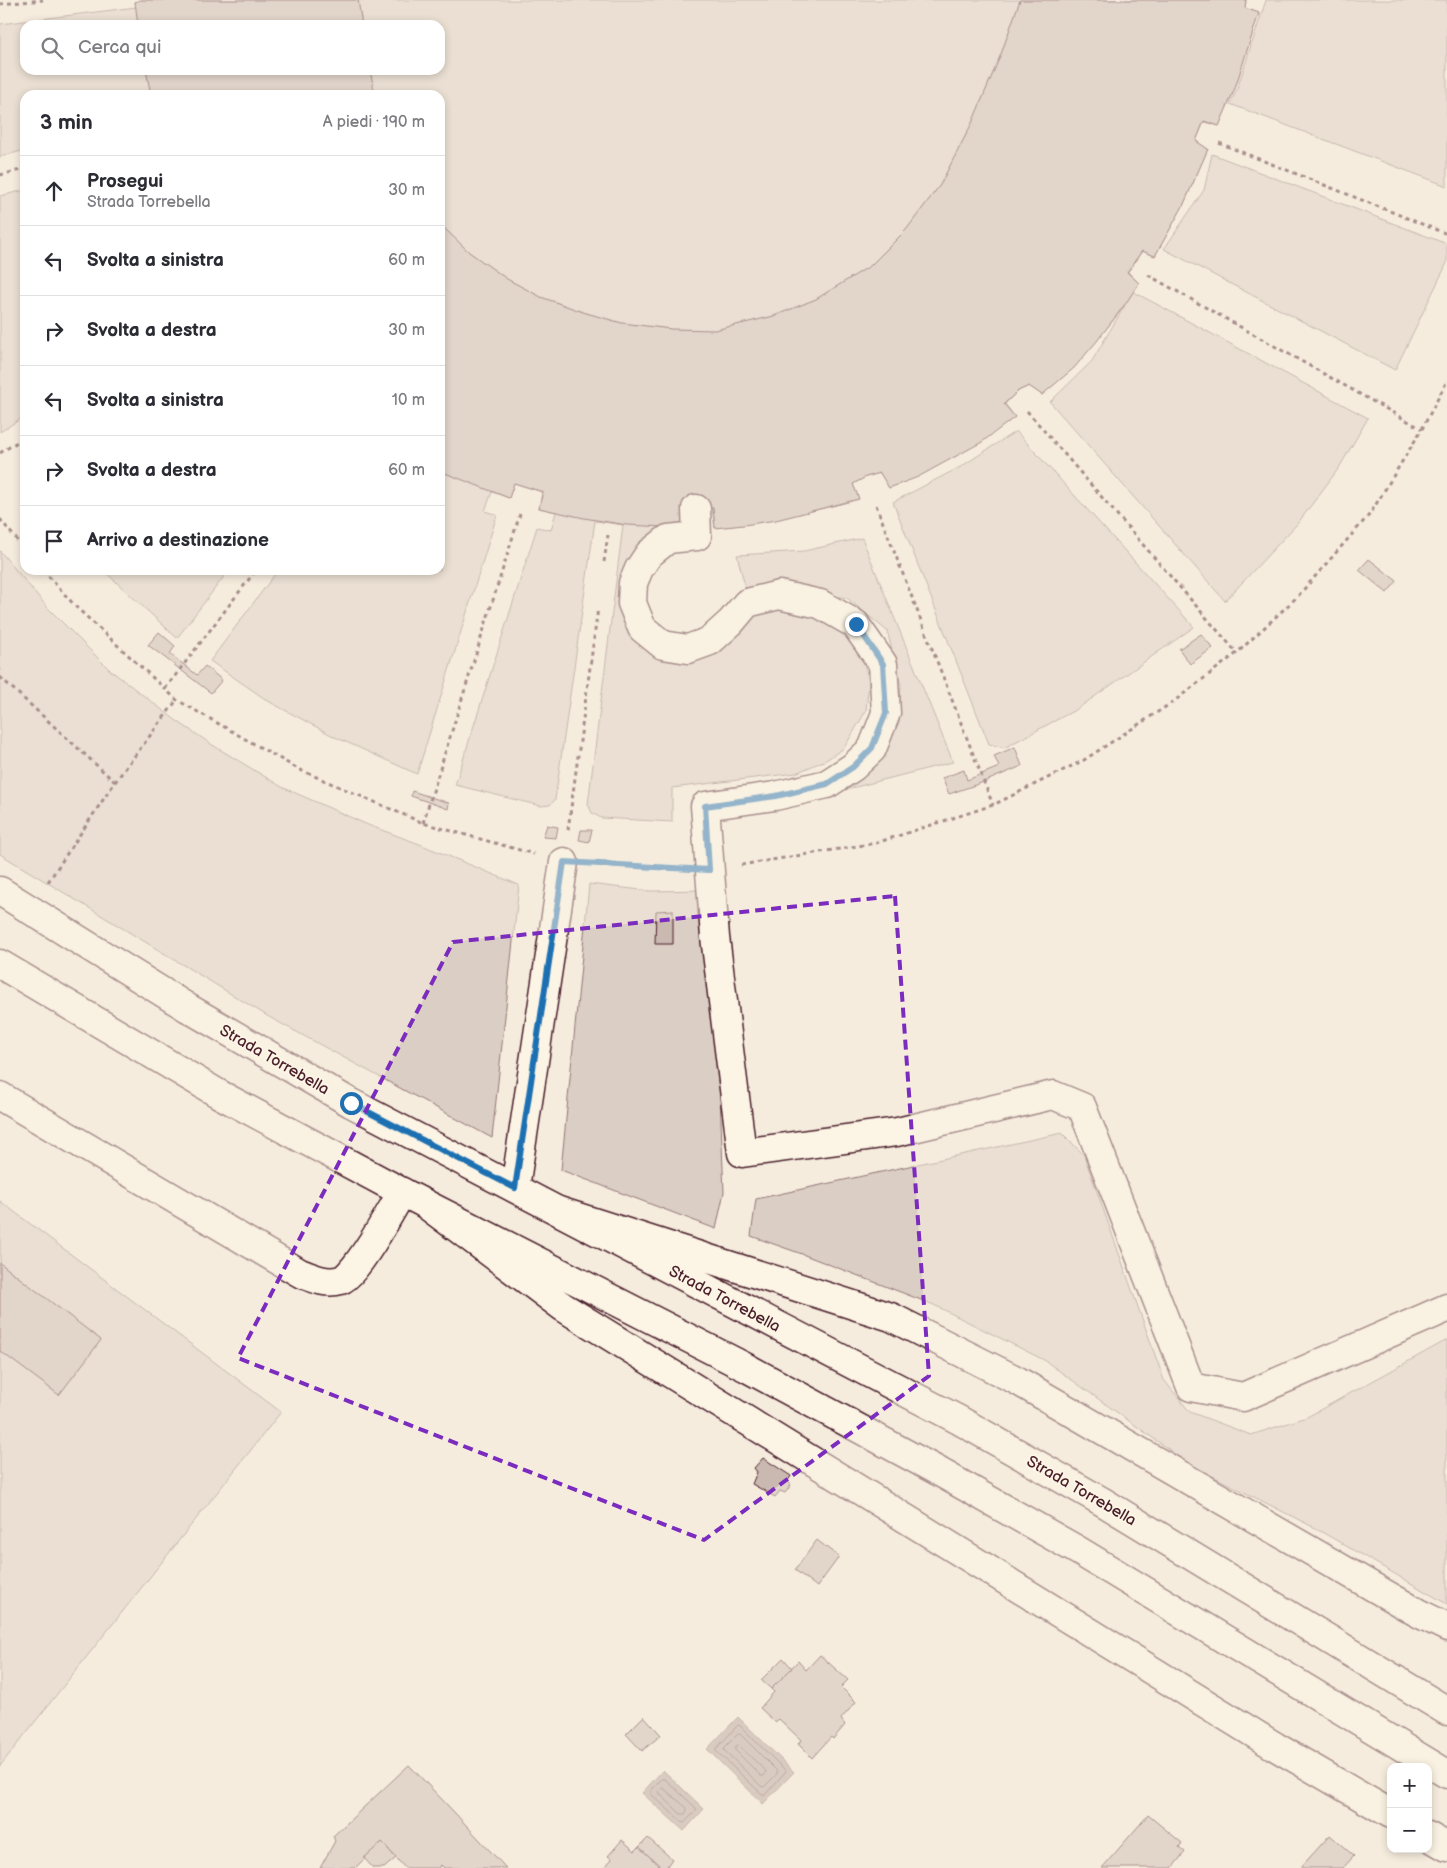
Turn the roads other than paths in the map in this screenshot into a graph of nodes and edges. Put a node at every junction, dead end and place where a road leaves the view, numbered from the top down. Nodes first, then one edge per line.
1 (696, 509) dead end
2 (564, 862) road end
3 (0, 891) edge
4 (0, 964) edge
5 (0, 1096) edge
6 (515, 1188) junction
7 (413, 1198) junction
8 (559, 1211) junction
9 (1447, 1308) edge
10 (1447, 1627) edge
11 (1447, 1711) edge
12 (1447, 1774) edge
13 (1387, 1812) edge
14 (1432, 1839) edge
15 (1447, 1848) edge

1 - 9 main road
2 - 6 main road
3 - 6 main road, Strada Torrebella
4 - 7 main road
5 - 7 main road
6 - 8 main road, Strada Torrebella
7 - 12 main road
7 - 13 main road
8 - 10 main road
8 - 11 main road, Strada Torrebella
14 - 15 main road

